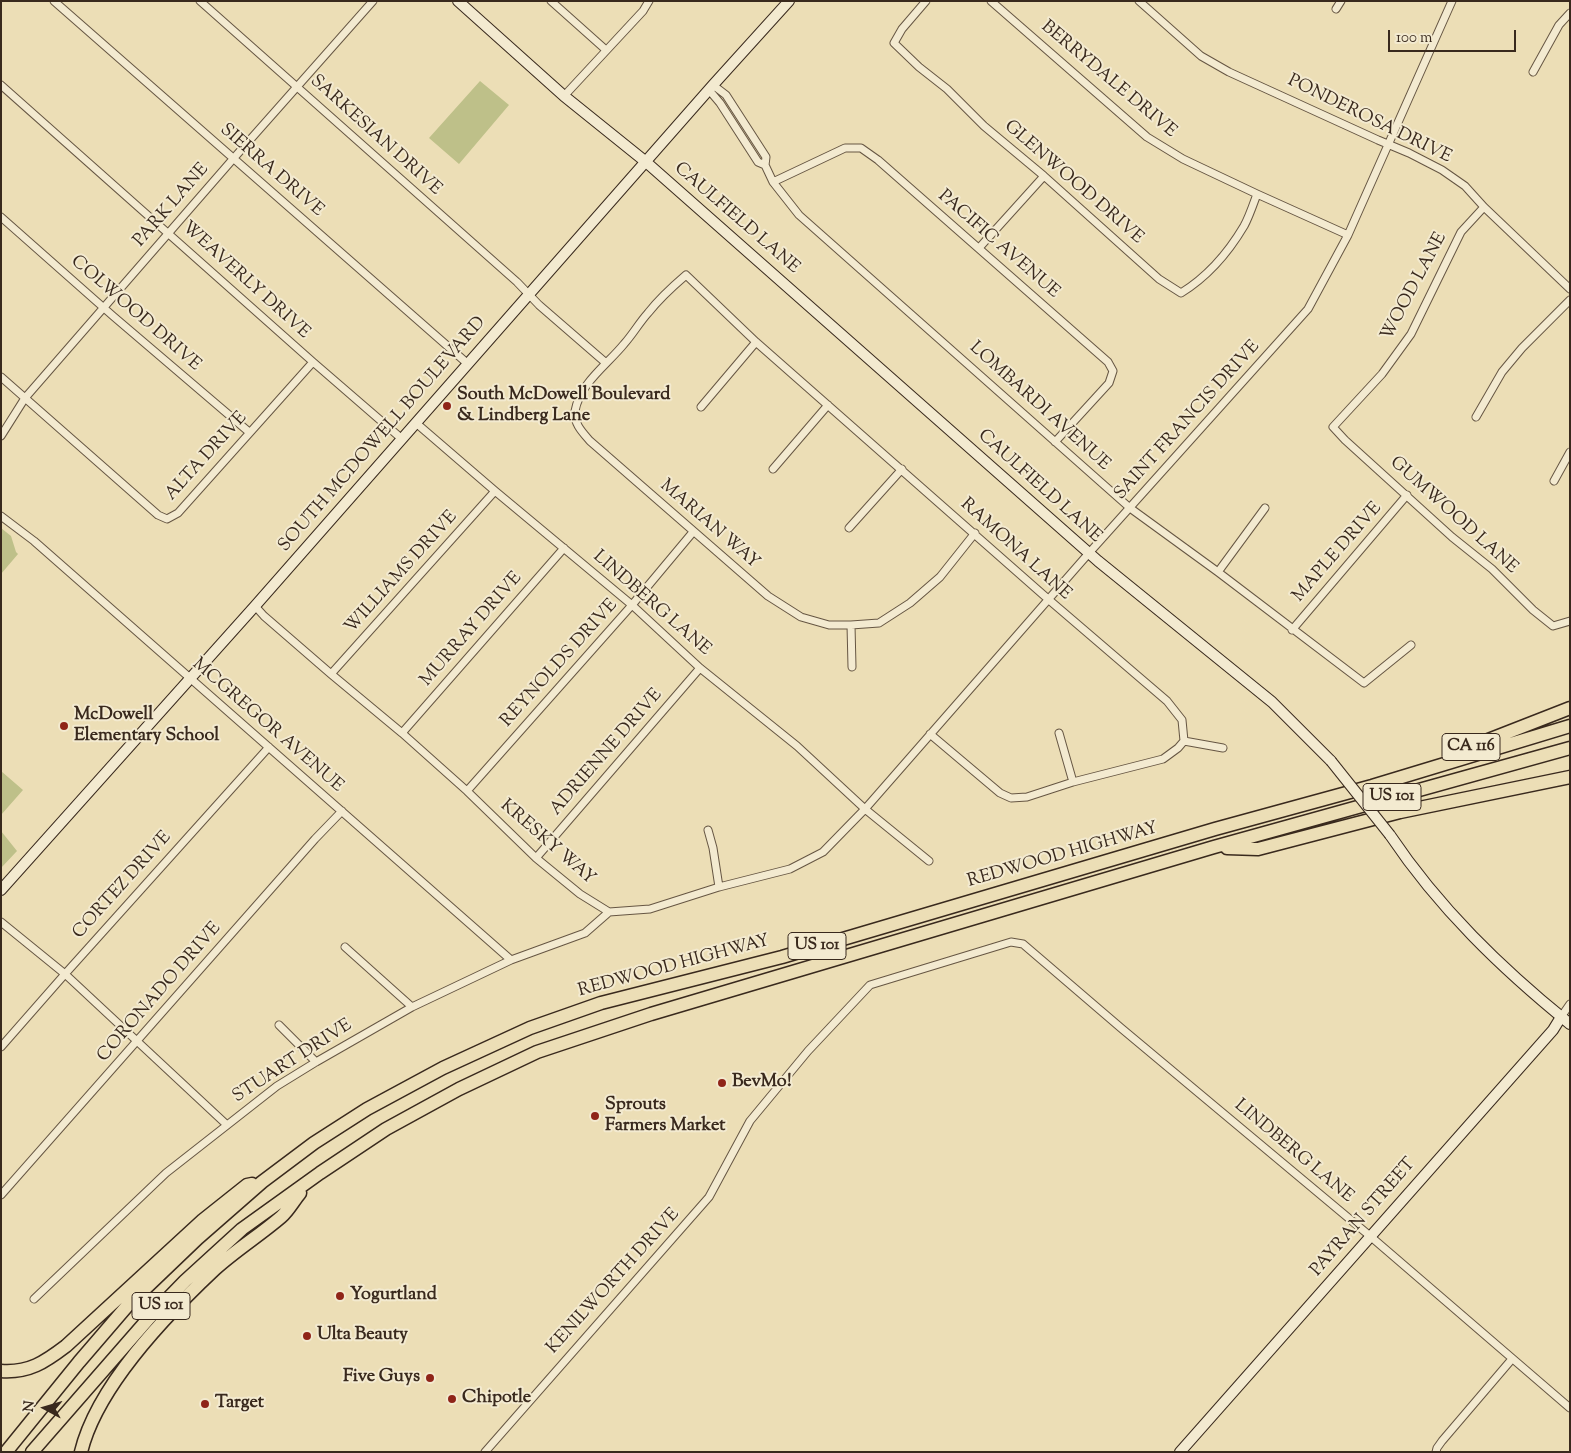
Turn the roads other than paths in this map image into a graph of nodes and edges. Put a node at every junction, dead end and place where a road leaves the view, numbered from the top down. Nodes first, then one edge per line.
1 (54, 1) edge
2 (200, 1) edge
3 (373, 1) edge
4 (458, 1) edge
5 (551, 1) edge
6 (649, 1) edge
7 (789, 1) edge
8 (926, 1) edge
9 (991, 1) edge
10 (1138, 1) edge
11 (1341, 1) edge
12 (1452, 1) edge
13 (1336, 9) dead end
14 (1570, 13) edge
15 (606, 50) junction
16 (1533, 72) dead end
17 (1, 85) edge
18 (297, 87) junction
19 (711, 87) junction
20 (564, 96) junction
21 (1388, 144) junction
22 (233, 159) junction
23 (646, 162) junction
24 (1044, 176) junction
25 (773, 182) junction
26 (1257, 194) junction
27 (1484, 207) junction
28 (1, 217) edge
29 (169, 233) junction
30 (1348, 234) junction
31 (978, 248) junction
32 (1570, 289) edge
33 (528, 295) junction
34 (1570, 300) edge
35 (104, 308) junction
36 (756, 342) junction
37 (313, 362) junction
38 (606, 363) junction
39 (468, 364) junction
40 (1, 377) edge
41 (25, 398) junction
42 (828, 405) junction
43 (701, 407) dead end
44 (1476, 417) dead end
45 (416, 423) junction
46 (1333, 427) joint
47 (249, 432) junction
48 (1, 436) edge
49 (402, 439) junction
50 (1055, 442) junction
51 (1570, 452) edge
52 (902, 468) junction
53 (773, 469) dead end
54 (1554, 481) dead end
55 (495, 491) junction
56 (1407, 495) junction
57 (1130, 508) junction
58 (1265, 508) dead end
59 (1, 516) edge
60 (849, 528) dead end
61 (693, 532) junction
62 (974, 533) junction
63 (564, 548) junction
64 (1089, 553) junction
65 (1218, 572) junction
66 (1048, 599) junction
67 (632, 605) junction
68 (255, 606) junction
69 (1570, 621) edge
70 (852, 625) junction
71 (1292, 630) junction
72 (1411, 645) dead end
73 (852, 667) dead end
74 (700, 668) junction
75 (331, 674) junction
76 (190, 678) junction
77 (1570, 708) edge
78 (1570, 726) edge
79 (402, 733) junction
80 (1059, 733) dead end
81 (930, 734) junction
82 (1184, 741) junction
83 (269, 747) junction
84 (1223, 748) dead end
85 (1570, 748) edge
86 (1570, 778) edge
87 (1073, 782) junction
88 (1372, 786) junction
89 (467, 791) junction
90 (865, 809) junction
91 (342, 811) junction
92 (708, 830) dead end
93 (1214, 848) junction
94 (536, 858) junction
95 (929, 861) dead end
96 (719, 887) junction
97 (1, 890) edge
98 (609, 912) junction
99 (1, 922) edge
100 (1017, 942) joint
101 (344, 947) dead end
102 (511, 960) junction
103 (65, 974) junction
104 (1570, 1004) edge
105 (412, 1007) junction
106 (1561, 1017) junction
107 (279, 1024) dead end
108 (1570, 1024) edge
109 (138, 1041) junction
110 (1, 1047) edge
111 (316, 1062) junction
112 (227, 1125) junction
113 (310, 1181) junction
114 (262, 1182) junction
115 (1, 1196) edge
116 (1370, 1236) junction
117 (34, 1299) dead end
118 (1512, 1359) junction
119 (1, 1371) edge
120 (1570, 1408) edge
121 (6, 1452) edge
122 (32, 1452) edge
123 (81, 1452) edge
124 (485, 1452) edge
125 (1180, 1452) edge
126 (1436, 1452) edge

1 - 22 street, SIERRA DRIVE
2 - 18 street, SARKESIAN DRIVE
3 - 18 street, PARK LANE
4 - 20 main road, CAULFIELD LANE
5 - 15 street
6 - 15 street
7 - 19 main road, SOUTH MCDOWELL BOULEVARD
8 - 24 street, GLENWOOD DRIVE
9 - 26 street, BERRYDALE DRIVE
10 - 21 street, PONDEROSA DRIVE
11 - 13 street
12 - 21 street, SAINT FRANCIS DRIVE
14 - 16 street
15 - 20 street
17 - 29 street, WEAVERLY DRIVE
18 - 22 street, PARK LANE
18 - 33 street, SARKESIAN DRIVE
19 - 23 main road, SOUTH MCDOWELL BOULEVARD
19 - 25 street, LOMBARDI AVENUE
20 - 23 main road, CAULFIELD LANE
21 - 27 street, PONDEROSA DRIVE
21 - 30 street, SAINT FRANCIS DRIVE
22 - 29 street, PARK LANE
22 - 39 street, SIERRA DRIVE
23 - 33 main road, SOUTH MCDOWELL BOULEVARD
23 - 64 main road, CAULFIELD LANE
24 - 26 street, GLENWOOD DRIVE
24 - 31 street
25 - 31 street, PACIFIC AVENUE
25 - 50 street, LOMBARDI AVENUE
26 - 30 street, BERRYDALE DRIVE
27 - 32 street, PONDEROSA DRIVE
27 - 46 street, WOOD LANE
28 - 35 street, COLWOOD DRIVE
29 - 35 street, PARK LANE
29 - 37 street, WEAVERLY DRIVE
30 - 57 street, SAINT FRANCIS DRIVE
31 - 50 street, PACIFIC AVENUE
33 - 38 street
33 - 39 main road, SOUTH MCDOWELL BOULEVARD
34 - 44 street
35 - 41 street, PARK LANE
35 - 47 street, COLWOOD DRIVE
36 - 38 street, RAMONA LANE
36 - 42 street, RAMONA LANE
36 - 43 street
37 - 47 street, ALTA DRIVE
37 - 49 street, WEAVERLY DRIVE
38 - 61 street, MARIAN WAY
39 - 45 main road, SOUTH MCDOWELL BOULEVARD
40 - 41 street, ALTA DRIVE
41 - 47 street, ALTA DRIVE
41 - 48 street, PARK LANE
42 - 52 street, RAMONA LANE
42 - 53 street
45 - 49 main road, SOUTH MCDOWELL BOULEVARD
45 - 55 street, LINDBERG LANE
46 - 56 street, GUMWOOD LANE
49 - 68 main road, SOUTH MCDOWELL BOULEVARD
50 - 57 street, LOMBARDI AVENUE
51 - 54 street
52 - 60 street
52 - 62 street, RAMONA LANE
55 - 63 street, LINDBERG LANE
55 - 75 street, WILLIAMS DRIVE
56 - 69 street, GUMWOOD LANE
56 - 71 street, MAPLE DRIVE
57 - 64 street, SAINT FRANCIS DRIVE
57 - 65 street, LOMBARDI AVENUE
58 - 65 street
59 - 76 street, MCGREGOR AVENUE
61 - 67 street, REYNOLDS DRIVE
61 - 70 street, MARIAN WAY
62 - 66 street, RAMONA LANE
62 - 70 street, MARIAN WAY
63 - 67 street, LINDBERG LANE
63 - 79 street, MURRAY DRIVE
64 - 66 street, SAINT FRANCIS DRIVE
64 - 106 main road, CAULFIELD LANE, bridge
65 - 71 street, LOMBARDI AVENUE
66 - 81 street, SAINT FRANCIS DRIVE
66 - 82 street, RAMONA LANE
67 - 74 street, LINDBERG LANE
67 - 89 street, REYNOLDS DRIVE
68 - 75 street, KRESKY WAY
68 - 76 main road, SOUTH MCDOWELL BOULEVARD
70 - 73 street
71 - 72 street, LOMBARDI AVENUE
74 - 90 street, LINDBERG LANE
74 - 94 street, ADRIENNE DRIVE
75 - 79 street, KRESKY WAY
76 - 83 street, MCGREGOR AVENUE
76 - 97 main road, SOUTH MCDOWELL BOULEVARD
77 - 88 highway, CA 116
78 - 88 highway, REDWOOD HIGHWAY / US 101
79 - 89 street, KRESKY WAY
80 - 87 street
81 - 87 street
81 - 90 street, SAINT FRANCIS DRIVE
82 - 84 street
82 - 87 street
83 - 91 street, MCGREGOR AVENUE
83 - 103 street, CORTEZ DRIVE
85 - 93 highway, REDWOOD HIGHWAY / US 101
86 - 93 highway
88 - 114 highway, REDWOOD HIGHWAY / US 101
89 - 94 street, KRESKY WAY
90 - 95 street, LINDBERG LANE
90 - 96 street
91 - 102 street, MCGREGOR AVENUE
91 - 109 street, CORONADO DRIVE
92 - 96 street
93 - 113 highway, REDWOOD HIGHWAY / US 101
94 - 98 street, KRESKY WAY
96 - 98 street
98 - 102 street, STUART DRIVE
99 - 103 street
100 - 116 street, LINDBERG LANE
100 - 124 street, KENILWORTH DRIVE
101 - 105 street
102 - 105 street, STUART DRIVE
103 - 109 street
103 - 110 street, CORTEZ DRIVE
104 - 106 street, PAYRAN STREET
105 - 111 street, STUART DRIVE
106 - 108 main road, CAULFIELD LANE
106 - 116 main road, PAYRAN STREET
107 - 111 street
109 - 112 street
109 - 115 street, CORONADO DRIVE
111 - 112 street, STUART DRIVE
112 - 117 street, STUART DRIVE
113 - 122 highway, REDWOOD HIGHWAY / US 101
113 - 123 highway
114 - 119 highway
114 - 121 highway, REDWOOD HIGHWAY / US 101
116 - 118 street, LINDBERG LANE
116 - 125 main road, PAYRAN STREET
118 - 120 street, LINDBERG LANE
118 - 126 street

